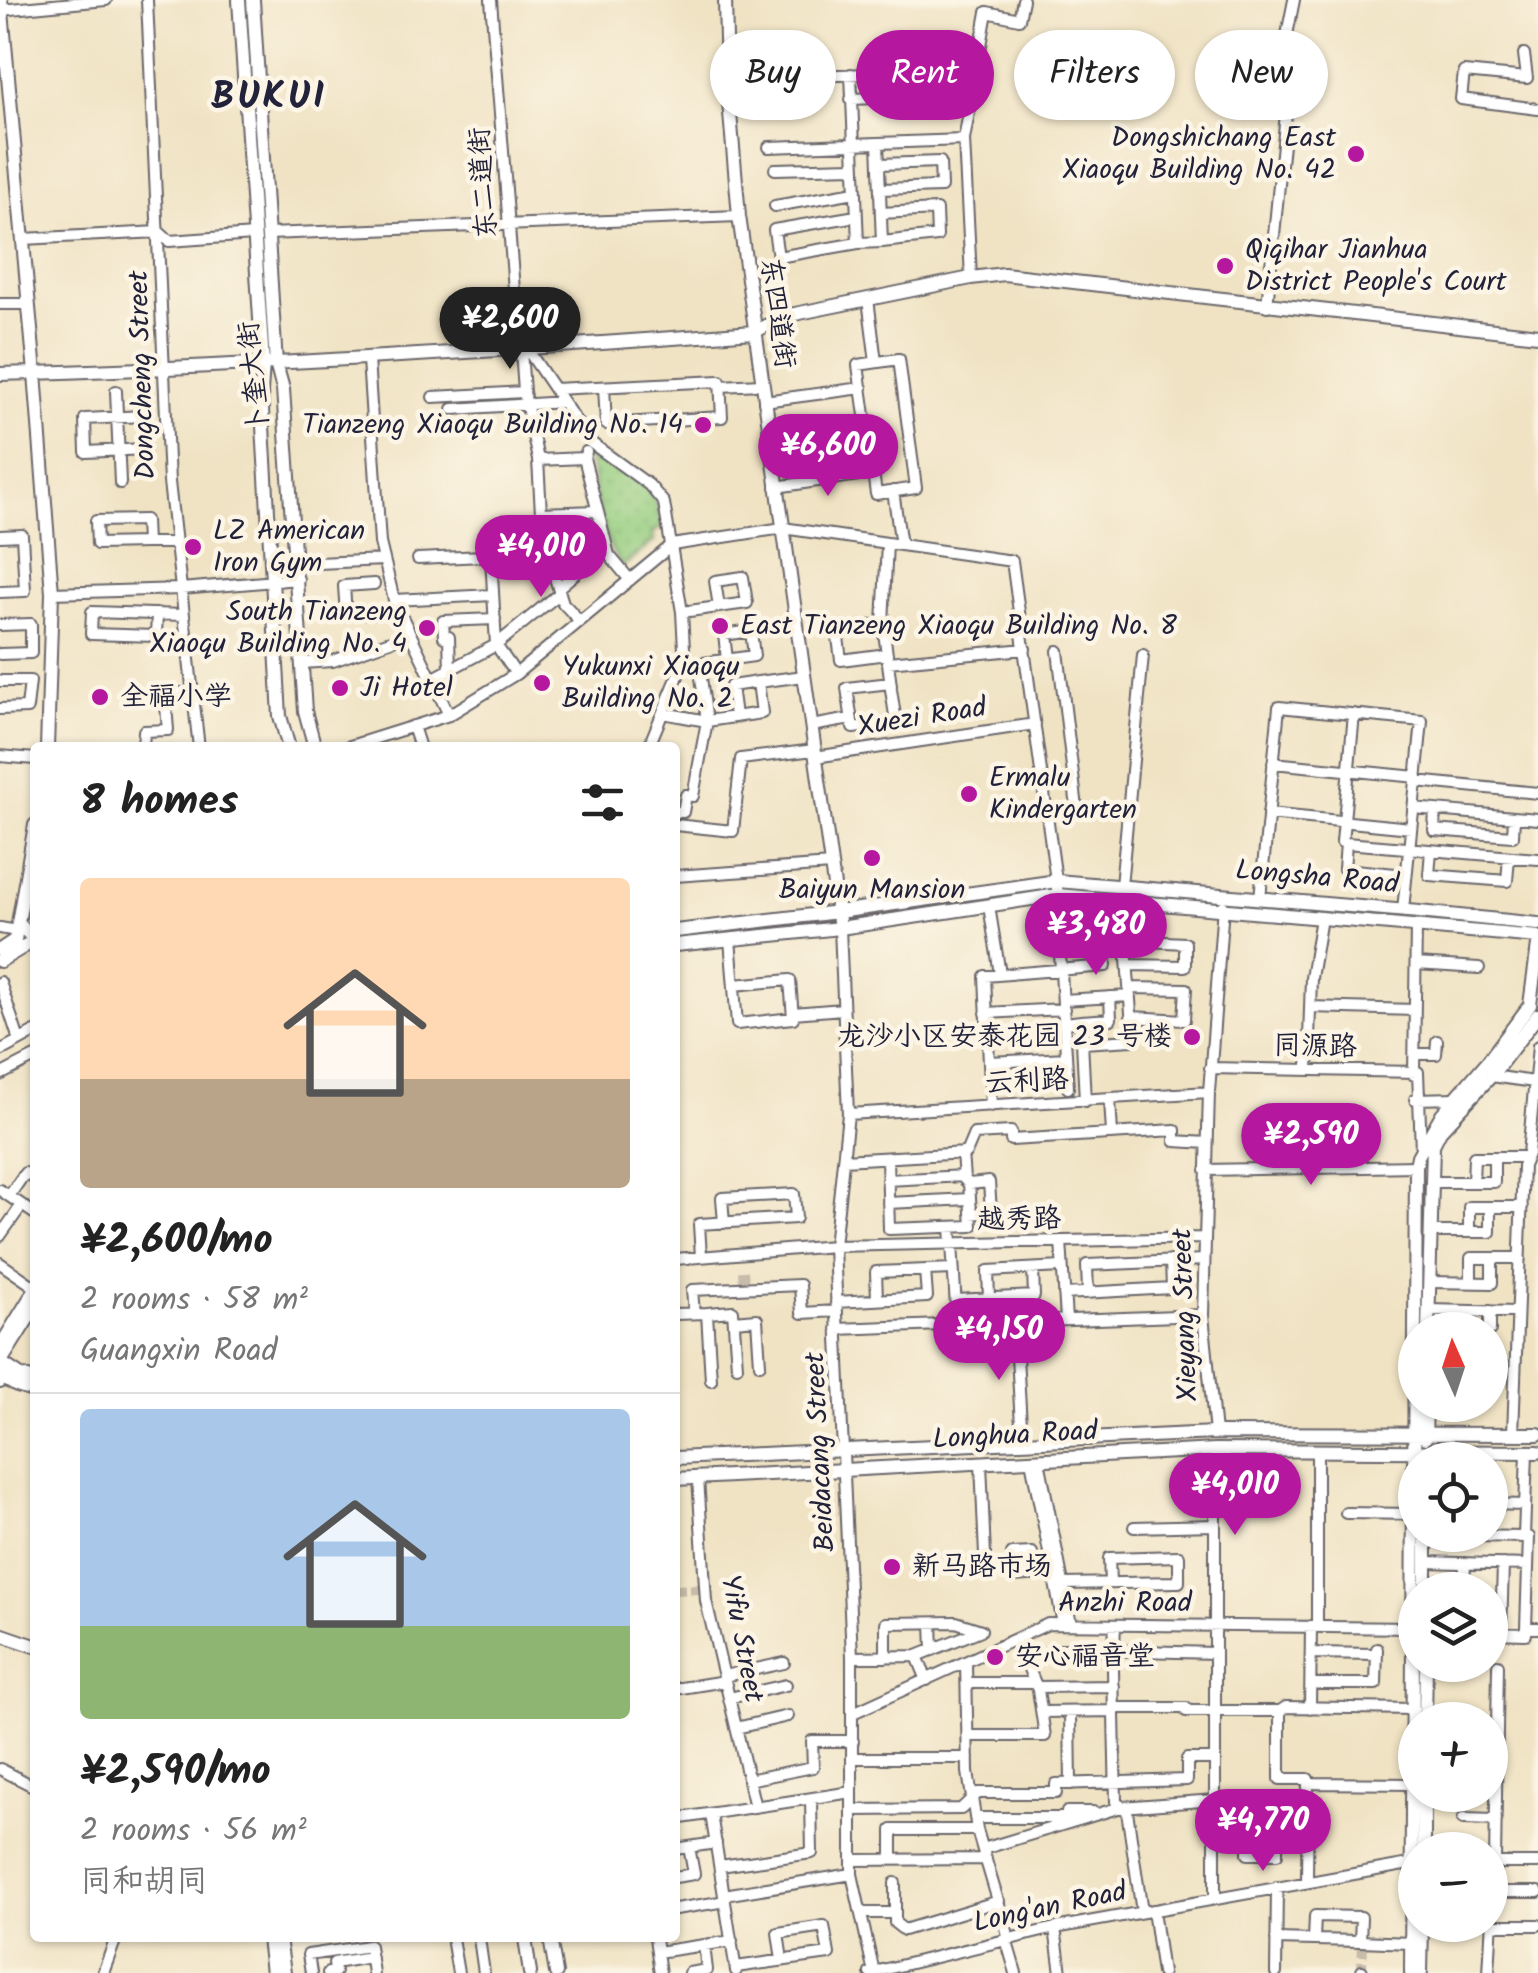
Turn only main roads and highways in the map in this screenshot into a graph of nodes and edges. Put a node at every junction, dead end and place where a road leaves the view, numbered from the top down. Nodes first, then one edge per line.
1 (240, 0) edge
2 (253, 0) edge
3 (725, 0) edge
4 (1, 7) edge
5 (261, 234) junction
6 (754, 332) junction
7 (1538, 336) edge
8 (270, 364) junction
9 (35, 373) junction
10 (0, 374) edge
11 (48, 742) edge
12 (286, 742) edge
13 (313, 742) edge
14 (30, 853) edge
15 (1057, 888) junction
16 (1223, 902) junction
17 (838, 912) junction
18 (1538, 924) edge
19 (17, 927) junction
20 (840, 928) junction
21 (680, 930) edge
22 (30, 936) edge
23 (1538, 937) edge
24 (30, 943) edge
25 (680, 945) edge
26 (1538, 945) edge
27 (0, 950) edge
28 (0, 961) edge
29 (1538, 1015) edge
30 (1422, 1159) junction
31 (30, 1296) edge
32 (1428, 1312) edge
33 (30, 1316) edge
34 (0, 1346) edge
35 (0, 1362) edge
36 (1, 1379) edge
37 (30, 1379) edge
38 (30, 1390) edge
39 (1422, 1422) edge
40 (1420, 1434) junction
41 (1538, 1434) edge
42 (1420, 1442) edge
43 (1398, 1453) edge
44 (680, 1458) edge
45 (680, 1479) edge
46 (0, 1634) edge
47 (0, 1643) edge
48 (30, 1644) edge
49 (30, 1652) edge
50 (268, 1942) edge
51 (280, 1942) edge
52 (526, 1942) edge
53 (551, 1942) edge
54 (1412, 1942) edge
55 (1422, 1942) edge
56 (272, 1973) edge
57 (284, 1973) edge
58 (530, 1973) edge
59 (556, 1973) edge
60 (1411, 1973) edge
61 (1421, 1973) edge

1 - 5 main road, 卜奎大街
2 - 5 main road, 卜奎大街
3 - 6 main road, 东四道街
4 - 9 main road
5 - 8 main road, 卜奎大街
6 - 7 main road
6 - 8 main road
6 - 17 main road, 东四道街
8 - 9 main road
8 - 12 main road, 卜奎大街
8 - 13 main road, 卜奎大街
9 - 10 main road
9 - 11 main road
14 - 19 main road
15 - 16 main road, Longsha Road
15 - 16 main road, Longsha Road
15 - 17 main road, Longsha Road
15 - 20 main road, Longsha Road
16 - 18 main road, Longsha Road
16 - 23 main road, Longsha Road
17 - 20 main road, 东四道街
17 - 21 main road, Longsha Road
19 - 22 main road
19 - 27 main road
20 - 25 main road, Longsha Road
24 - 28 main road
26 - 30 main road
29 - 30 main road
30 - 32 main road
30 - 40 main road
31 - 34 main road
33 - 35 main road
35 - 36 main road
35 - 37 main road
36 - 38 main road
39 - 40 main road
40 - 41 main road, Longhua Road
40 - 42 main road
40 - 44 main road, Longhua Road
43 - 45 main road, Longhua Road
46 - 48 main road
47 - 49 main road
50 - 56 main road
51 - 57 main road
52 - 58 main road
53 - 59 main road
54 - 60 main road
55 - 61 main road

